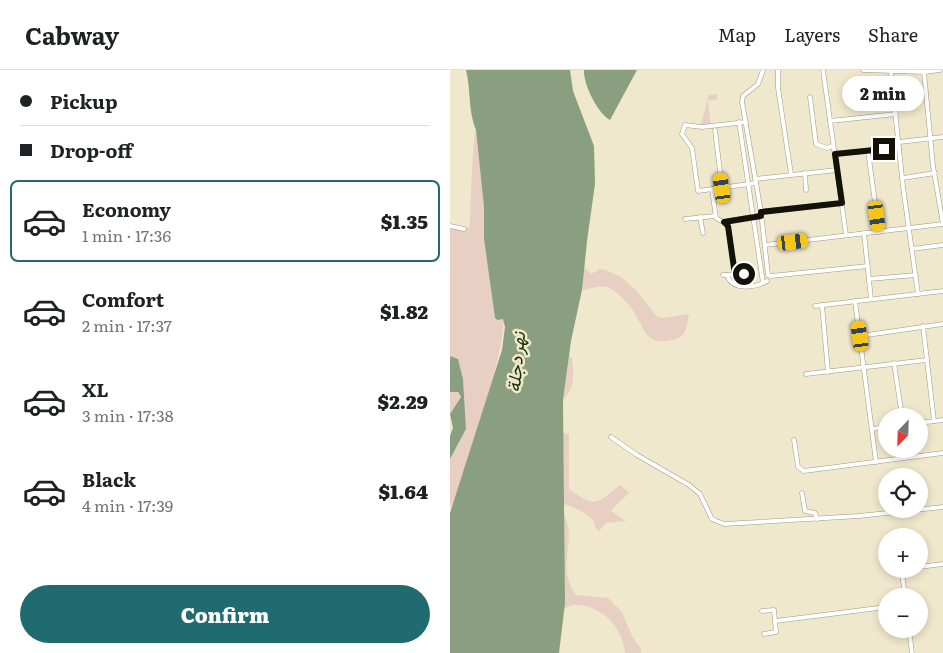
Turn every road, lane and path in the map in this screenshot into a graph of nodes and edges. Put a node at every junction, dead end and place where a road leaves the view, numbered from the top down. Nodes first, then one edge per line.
1 (763, 70) edge
2 (778, 70) edge
3 (823, 70) edge
4 (863, 70) edge
5 (940, 70) edge
6 (916, 71) edge
7 (891, 72) junction
8 (924, 72) junction
9 (810, 98) dead end
10 (896, 114) junction
11 (830, 121) junction
12 (740, 122) junction
13 (746, 122) junction
14 (715, 130) dead end
15 (943, 137) edge
16 (930, 138) junction
17 (899, 142) junction
18 (833, 146) junction
19 (899, 148) junction
20 (868, 151) junction
21 (835, 154) junction
22 (837, 170) junction
23 (805, 173) junction
24 (791, 174) junction
25 (935, 174) junction
26 (902, 178) junction
27 (756, 181) junction
28 (748, 184) junction
29 (722, 188) junction
30 (712, 190) junction
31 (806, 190) dead end
32 (937, 191) junction
33 (943, 191) edge
34 (842, 203) junction
35 (761, 214) junction
36 (715, 216) junction
37 (700, 217) junction
38 (753, 217) junction
39 (685, 219) dead end
40 (724, 222) junction
41 (943, 224) edge
42 (450, 226) edge
43 (909, 228) junction
44 (464, 229) dead end
45 (879, 232) junction
46 (703, 233) dead end
47 (864, 233) junction
48 (846, 235) junction
49 (765, 246) junction
50 (943, 246) edge
51 (912, 249) junction
52 (868, 266) junction
53 (744, 274) dead end
54 (735, 275) junction
55 (916, 275) junction
56 (869, 279) junction
57 (943, 291) edge
58 (918, 294) junction
59 (871, 299) junction
60 (855, 301) junction
61 (822, 305) junction
62 (815, 306) dead end
63 (943, 324) edge
64 (923, 326) junction
65 (860, 336) junction
66 (927, 360) junction
67 (894, 363) junction
68 (865, 368) junction
69 (828, 372) junction
70 (806, 374) dead end
71 (901, 408) edge
72 (943, 420) edge
73 (934, 421) junction
74 (928, 422) edge
75 (872, 428) junction
76 (878, 428) edge
77 (611, 437) dead end
78 (794, 440) dead end
79 (943, 453) edge
80 (876, 462) junction
81 (802, 493) dead end
82 (943, 507) edge
83 (817, 519) junction
84 (943, 564) edge
85 (928, 566) edge
86 (878, 608) edge
87 (762, 611) dead end
88 (776, 621) junction
89 (764, 634) dead end
90 (910, 638) edge
91 (912, 653) edge

1 - 13 street
2 - 24 street
3 - 11 street
4 - 7 street
5 - 8 street
6 - 7 street
6 - 8 street
7 - 10 street
8 - 16 street
9 - 18 street
10 - 11 street
10 - 17 street
11 - 18 street
12 - 13 street
12 - 28 street
12 - 30 street
13 - 27 street
14 - 29 street
15 - 16 street
16 - 17 street
16 - 25 street
17 - 19 street
18 - 21 street
19 - 20 street
19 - 26 street
20 - 21 street
20 - 45 street
21 - 22 street
22 - 23 street
22 - 34 street
23 - 24 street
23 - 31 street
24 - 27 street
25 - 26 street
25 - 32 street
26 - 43 street
27 - 28 street
27 - 35 street
28 - 29 street
28 - 38 street
29 - 30 street
30 - 36 street
32 - 33 street
32 - 41 street
34 - 35 street
34 - 48 street
35 - 38 street
35 - 49 street
36 - 37 street
36 - 40 street
37 - 39 street
37 - 46 street
38 - 40 street
38 - 54 street
40 - 54 street
41 - 43 street
42 - 44 street
43 - 45 street
43 - 51 street
45 - 47 street
47 - 48 street
47 - 52 street
48 - 49 street
49 - 52 street
50 - 51 street
51 - 55 street
52 - 56 street
53 - 54 street
55 - 56 street
55 - 58 street
56 - 59 street
57 - 58 street
58 - 59 street
59 - 60 street
60 - 61 street
60 - 65 street
61 - 62 street
61 - 69 street
63 - 64 street
64 - 65 street
64 - 66 street
65 - 68 street
66 - 67 street
66 - 73 street
67 - 68 street
67 - 71 street
68 - 69 street
68 - 75 street
69 - 70 street
72 - 73 street
73 - 74 street
75 - 76 street
75 - 80 street
77 - 83 street
78 - 80 street
79 - 80 street
81 - 83 street
82 - 83 street
84 - 85 street
86 - 88 street
87 - 88 street
88 - 89 street
90 - 91 street

